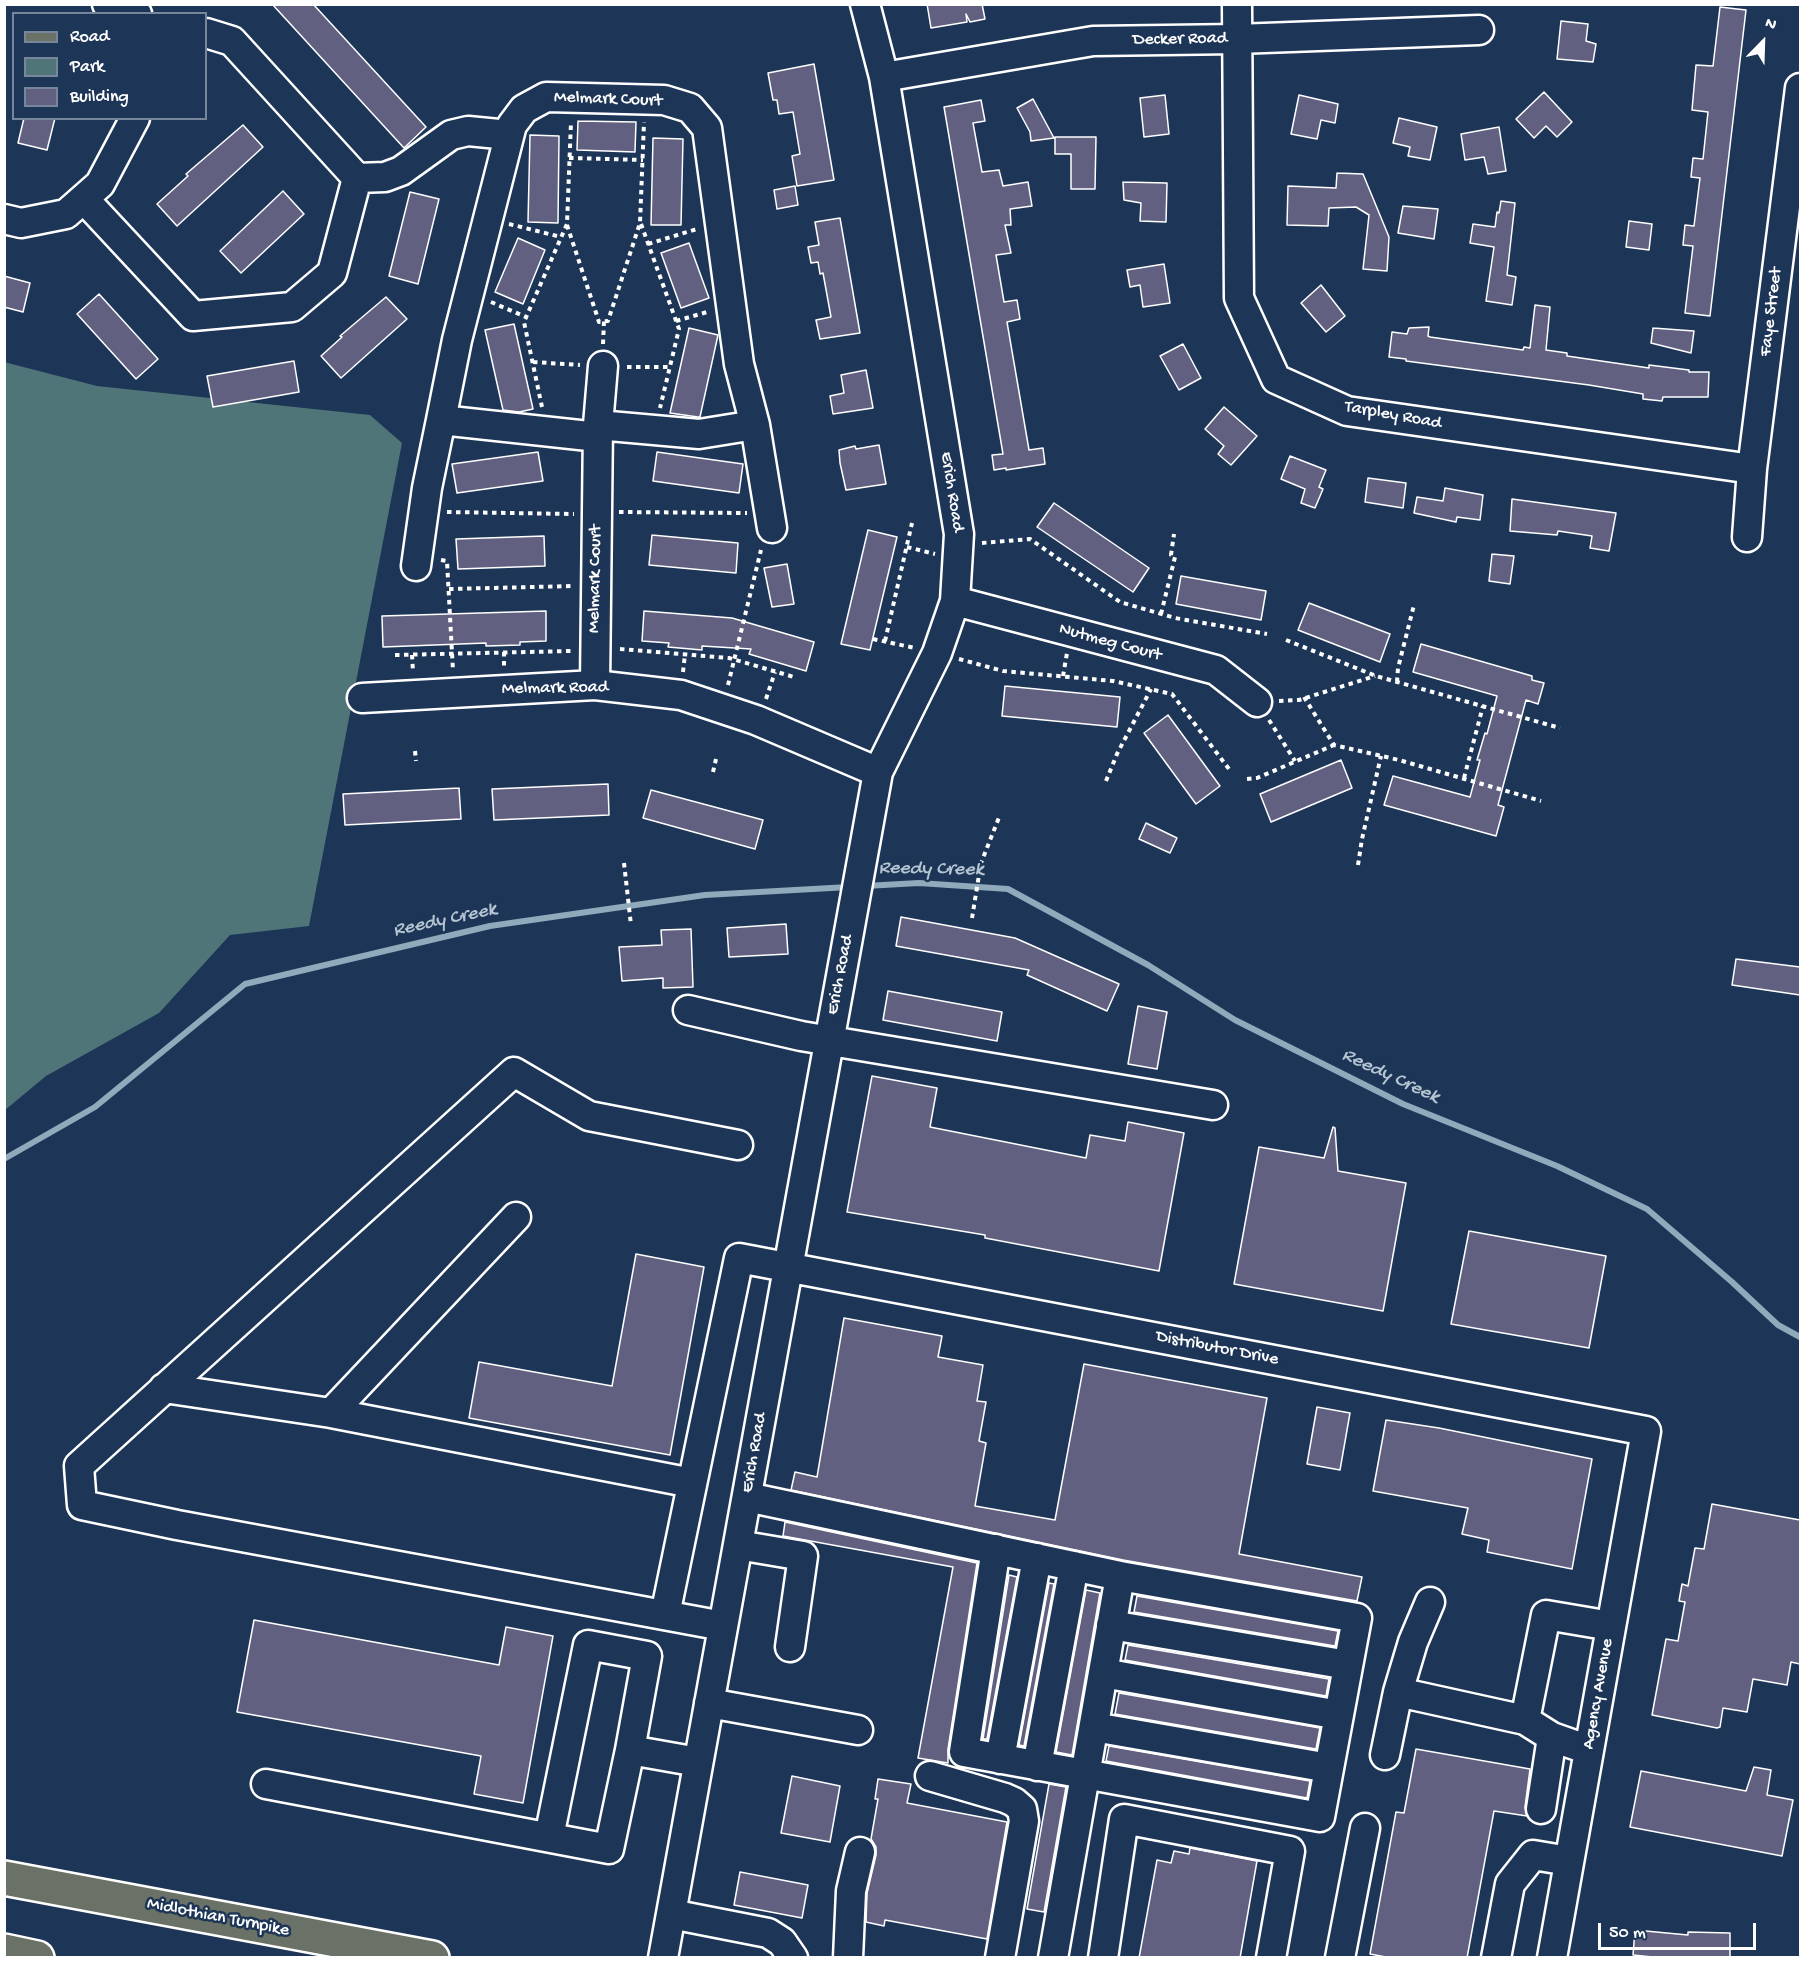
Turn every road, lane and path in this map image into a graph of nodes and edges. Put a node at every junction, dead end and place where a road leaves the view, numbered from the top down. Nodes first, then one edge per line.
1 (107, 4) edge
2 (865, 4) edge
3 (1236, 4) edge
4 (131, 12) edge
5 (1479, 30) dead end
6 (207, 33) edge
7 (1237, 39) junction
8 (884, 77) junction
9 (1800, 88) edge
10 (571, 111) dead end
11 (644, 113) dead end
12 (134, 120) edge
13 (509, 135) junction
14 (569, 158) junction
15 (642, 160) junction
16 (357, 178) junction
17 (84, 199) junction
18 (4, 219) edge
19 (501, 223) dead end
20 (640, 223) junction
21 (567, 224) junction
22 (707, 226) dead end
23 (561, 237) junction
24 (648, 244) junction
25 (482, 298) dead end
26 (710, 311) dead end
27 (526, 317) junction
28 (676, 321) junction
29 (533, 362) junction
30 (561, 364) dead end
31 (603, 366) dead end
32 (670, 367) junction
33 (644, 368) dead end
34 (542, 411) dead end
35 (659, 415) dead end
36 (441, 420) junction
37 (755, 425) junction
38 (598, 431) junction
39 (1752, 469) junction
40 (436, 512) dead end
41 (616, 512) dead end
42 (581, 514) dead end
43 (912, 523) dead end
44 (764, 529) junction
45 (1174, 534) dead end
46 (1747, 537) dead end
47 (976, 543) dead end
48 (907, 547) junction
49 (940, 555) dead end
50 (427, 562) joint
51 (579, 586) dead end
52 (449, 589) junction
53 (955, 601) junction
54 (1414, 605) dead end
55 (1161, 614) junction
56 (1267, 634) dead end
57 (873, 639) dead end
58 (1286, 640) dead end
59 (885, 641) junction
60 (1068, 644) dead end
61 (613, 649) dead end
62 (918, 649) dead end
63 (577, 651) dead end
64 (504, 652) junction
65 (452, 654) junction
66 (685, 654) junction
67 (395, 655) dead end
68 (412, 655) junction
69 (953, 658) dead end
70 (735, 659) junction
71 (775, 672) junction
72 (505, 674) dead end
73 (454, 676) dead end
74 (1063, 676) junction
75 (1376, 676) junction
76 (413, 677) dead end
77 (794, 678) dead end
78 (683, 679) dead end
79 (1397, 682) junction
80 (595, 685) junction
81 (727, 689) dead end
82 (1151, 689) junction
83 (1304, 697) junction
84 (362, 698) dead end
85 (1299, 700) dead end
86 (765, 701) dead end
87 (1257, 702) dead end
88 (1483, 706) junction
89 (1560, 728) dead end
90 (1282, 739) dead end
91 (1334, 745) junction
92 (415, 751) dead end
93 (1381, 756) junction
94 (716, 759) dead end
95 (416, 761) dead end
96 (1295, 761) junction
97 (1228, 769) dead end
98 (713, 772) dead end
99 (878, 772) junction
100 (1464, 778) junction
101 (1247, 779) dead end
102 (1107, 781) dead end
103 (1541, 801) dead end
104 (1000, 814) dead end
105 (624, 863) dead end
106 (1358, 865) dead end
107 (972, 918) dead end
108 (631, 925) dead end
109 (688, 1010) dead end
110 (828, 1041) junction
111 (1213, 1105) dead end
112 (738, 1145) dead end
113 (516, 1217) dead end
114 (789, 1268) junction
115 (164, 1388) junction
116 (331, 1413) junction
117 (1646, 1431) joint
118 (692, 1483) junction
119 (747, 1497) junction
120 (738, 1545) junction
121 (996, 1549) junction
122 (1037, 1558) junction
123 (1074, 1566) junction
124 (1120, 1576) junction
125 (1430, 1602) dead end
126 (665, 1615) junction
127 (1111, 1625) junction
128 (723, 1626) junction
129 (1611, 1626) junction
130 (790, 1647) dead end
131 (1348, 1665) junction
132 (1103, 1673) junction
133 (1398, 1692) junction
134 (709, 1703) junction
135 (1339, 1715) junction
136 (1525, 1719) junction
137 (1094, 1726) junction
138 (858, 1730) dead end
139 (1552, 1737) junction
140 (1589, 1749) junction
141 (630, 1750) junction
142 (1385, 1755) dead end
143 (1000, 1759) junction
144 (698, 1762) junction
145 (1037, 1766) junction
146 (1329, 1768) junction
147 (930, 1776) dead end
148 (1085, 1776) junction
149 (266, 1784) dead end
150 (1541, 1809) dead end
151 (1365, 1828) dead end
152 (549, 1837) junction
153 (860, 1852) dead end
154 (1569, 1861) junction
155 (4, 1878) edge
156 (670, 1914) junction
157 (432, 1958) edge
158 (663, 1958) edge
159 (793, 1958) edge
160 (848, 1958) edge
161 (1000, 1958) edge
162 (1053, 1958) edge
163 (1103, 1958) edge
164 (1272, 1958) edge
165 (1340, 1958) edge
166 (1496, 1958) edge
167 (1552, 1958) edge

1 - 4 street
2 - 8 street, Erich Road
3 - 7 street, Tarpley Road
5 - 7 street, Decker Road
6 - 16 street
7 - 8 street, Decker Road
7 - 39 street, Tarpley Road
8 - 53 street, Erich Road
9 - 39 street, Faye Street
10 - 14 path
11 - 15 path
12 - 17 street
13 - 16 street
13 - 36 street, Melmark Court
13 - 37 street, Melmark Court
14 - 15 path
14 - 21 path
15 - 20 path
16 - 17 street
17 - 18 street
19 - 23 path
20 - 21 path
20 - 24 path
21 - 23 path
22 - 24 path
23 - 27 path
24 - 28 path
25 - 27 path
26 - 28 path
27 - 29 path
28 - 32 path
29 - 30 path
29 - 34 path
31 - 38 street, Melmark Court
32 - 33 path
32 - 35 path
36 - 38 street
36 - 50 street, Melmark Court
37 - 38 street
37 - 44 street, Melmark Court
38 - 80 street, Melmark Court
39 - 46 street, Faye Street
40 - 42 path
41 - 44 path
43 - 48 path
44 - 70 path
45 - 55 path
47 - 55 path
48 - 49 path
48 - 59 path
50 - 52 path
51 - 52 path
52 - 65 path
53 - 87 street, Nutmeg Court
53 - 99 street, Erich Road
54 - 79 path
55 - 56 path
57 - 59 path
58 - 75 path
59 - 62 path
60 - 74 path
61 - 66 path
63 - 64 path
64 - 65 path
64 - 72 path
65 - 68 path
65 - 73 path
66 - 70 path
66 - 78 path
67 - 68 path
68 - 76 path
69 - 74 path
70 - 71 path
70 - 81 path
71 - 77 path
71 - 86 path
74 - 82 path
75 - 79 path
75 - 83 path
79 - 88 path
80 - 84 street, Melmark Road
80 - 99 street, Melmark Road
82 - 97 path
82 - 102 path
83 - 85 path
83 - 91 path
88 - 89 path
88 - 100 path
90 - 96 path
91 - 93 path
91 - 96 path
92 - 95 path
93 - 100 path
93 - 106 path
94 - 98 path
96 - 101 path
99 - 110 street, Erich Road
100 - 103 path
104 - 107 path
105 - 108 path
109 - 110 street
110 - 111 street
110 - 114 street, Erich Road
112 - 115 street
113 - 116 street
114 - 117 street, Distributor Drive
114 - 118 street, Distributor Drive
114 - 119 street, Erich Road
115 - 116 street
115 - 126 street
116 - 118 street
117 - 129 street, Agency Avenue
118 - 126 street
119 - 120 street, Erich Road
119 - 121 street
120 - 128 street, Erich Road
120 - 130 street
121 - 122 street
121 - 143 street
122 - 123 street
122 - 143 street
123 - 124 street
123 - 145 street
124 - 127 street
124 - 131 street
125 - 133 street
126 - 128 street
127 - 131 street
127 - 132 street
128 - 134 street, Erich Road
129 - 136 street
129 - 140 street, Agency Avenue
131 - 135 street
132 - 135 street
132 - 137 street
133 - 136 street
133 - 142 street
134 - 138 street
134 - 144 street, Erich Road
135 - 146 street
136 - 139 street
137 - 146 street
137 - 148 street
139 - 140 street
139 - 150 street
140 - 154 street, Agency Avenue
141 - 144 street
141 - 152 street
141 - 152 street
143 - 145 street
144 - 156 street, Erich Road
145 - 148 street
146 - 148 street
147 - 161 street
148 - 162 street
149 - 152 street
151 - 165 street
153 - 160 street
154 - 166 street
154 - 167 street, Agency Avenue
155 - 157 main road, Midlothian Turnpike
156 - 158 street, Erich Road
156 - 159 street
163 - 164 street

